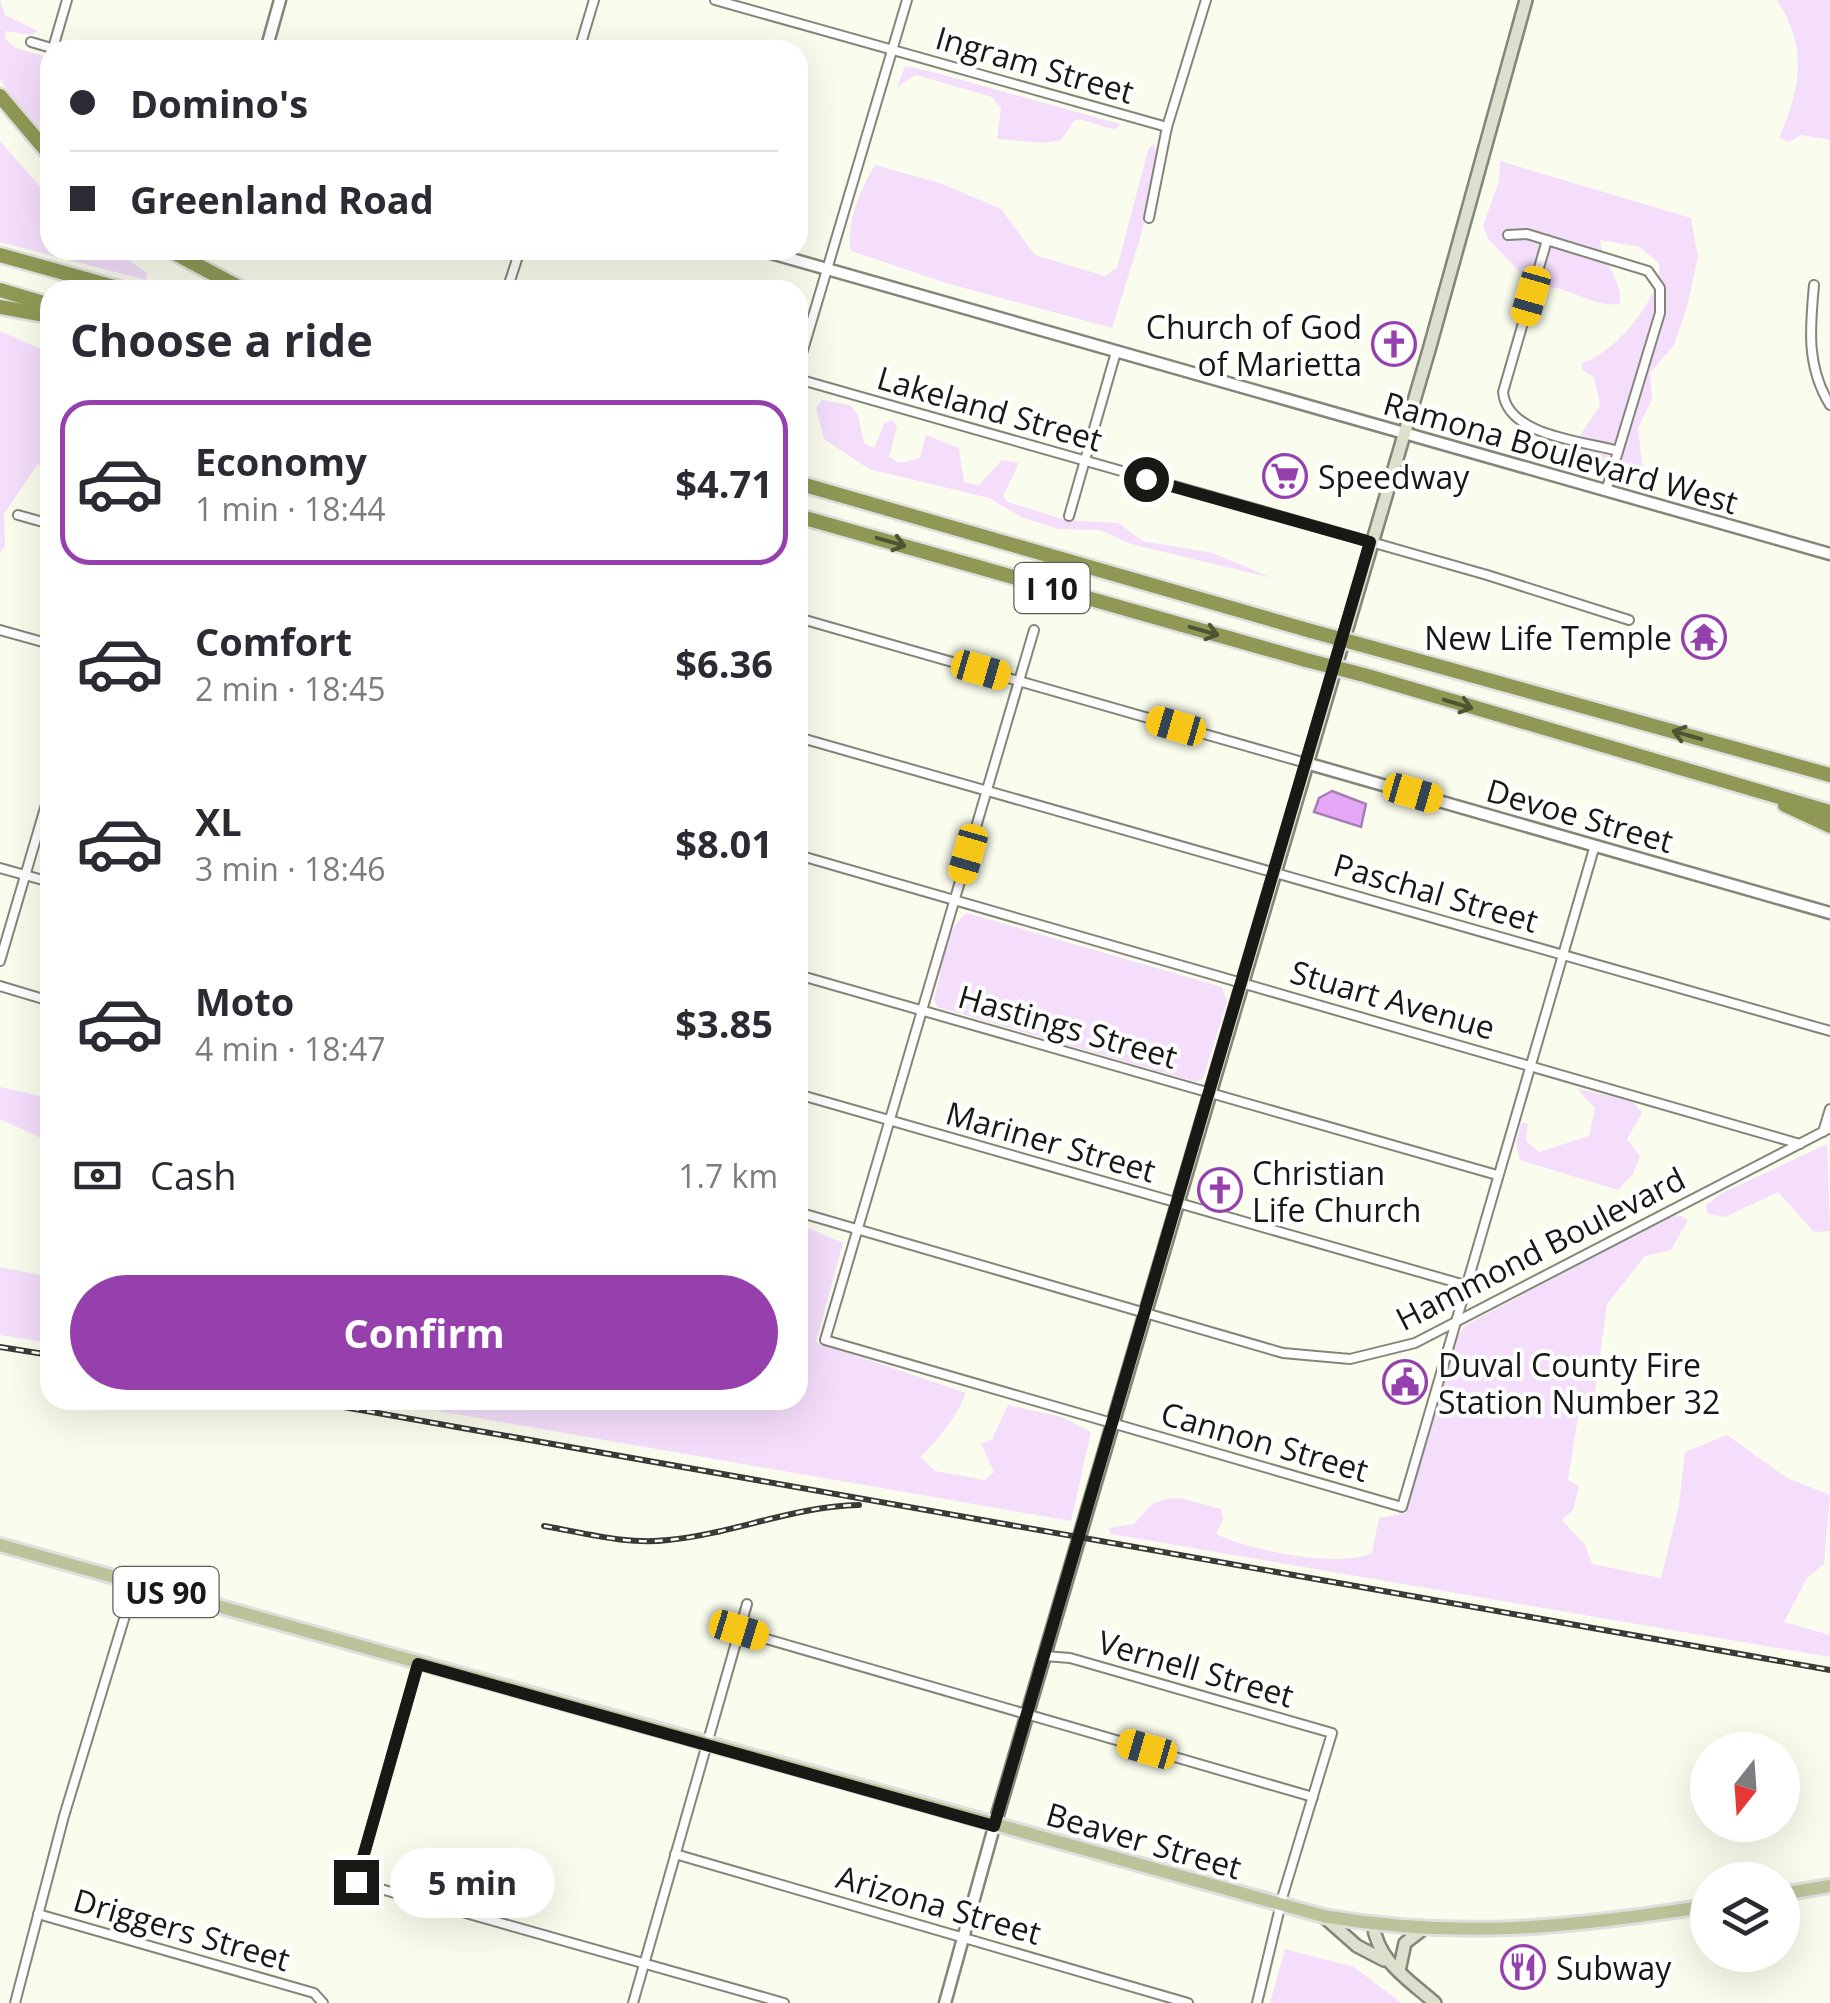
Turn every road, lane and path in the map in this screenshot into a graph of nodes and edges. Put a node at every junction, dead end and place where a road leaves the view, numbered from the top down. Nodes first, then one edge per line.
1 (67, 0) edge
2 (280, 0) edge
3 (594, 0) edge
4 (716, 0) edge
5 (907, 0) edge
6 (1206, 0) edge
7 (1526, 0) edge
8 (58, 40) edge
9 (269, 40) edge
10 (582, 40) edge
11 (31, 42) dead end
12 (40, 45) edge
13 (893, 50) junction
14 (0, 96) edge
15 (1167, 127) junction
16 (40, 143) edge
17 (1150, 218) dead end
18 (1508, 235) dead end
19 (1547, 240) junction
20 (0, 254) edge
21 (188, 260) edge
22 (794, 260) edge
23 (829, 270) junction
24 (90, 280) edge
25 (225, 280) edge
26 (1814, 286) dead end
27 (0, 290) edge
28 (40, 301) edge
29 (0, 307) edge
30 (40, 314) edge
31 (808, 336) edge
32 (1116, 352) junction
33 (808, 382) edge
34 (1830, 405) edge
35 (1402, 434) junction
36 (1618, 451) junction
37 (1084, 461) junction
38 (808, 477) edge
39 (808, 486) edge
40 (1606, 491) junction
41 (866, 503) junction
42 (18, 515) dead end
43 (1069, 516) dead end
44 (808, 519) edge
45 (40, 521) edge
46 (1370, 542) junction
47 (1830, 554) edge
48 (1629, 620) dead end
49 (808, 621) edge
50 (0, 630) edge
51 (1034, 630) dead end
52 (40, 641) edge
53 (1019, 681) junction
54 (808, 740) edge
55 (1306, 762) junction
56 (1830, 774) edge
57 (988, 791) junction
58 (1758, 791) junction
59 (1830, 812) edge
60 (40, 824) edge
61 (1830, 826) edge
62 (1595, 845) junction
63 (808, 858) edge
64 (0, 868) edge
65 (1274, 872) junction
66 (25, 875) junction
67 (40, 879) edge
68 (955, 900) junction
69 (1830, 913) edge
70 (1562, 954) junction
71 (0, 961) edge
72 (808, 978) edge
73 (1243, 982) junction
74 (0, 986) edge
75 (40, 998) edge
76 (922, 1011) junction
77 (1830, 1031) edge
78 (1530, 1064) junction
79 (1210, 1092) junction
80 (808, 1097) edge
81 (1830, 1109) edge
82 (889, 1121) junction
83 (1827, 1130) edge
84 (1800, 1144) junction
85 (1497, 1175) junction
86 (1178, 1202) junction
87 (808, 1215) edge
88 (857, 1230) junction
89 (1465, 1285) junction
90 (1145, 1312) junction
91 (1453, 1323) junction
92 (1112, 1422) junction
93 (0, 1545) edge
94 (135, 1583) junction
95 (747, 1604) dead end
96 (739, 1630) junction
97 (1045, 1656) junction
98 (418, 1664) junction
99 (1028, 1716) junction
100 (705, 1744) junction
101 (1313, 1797) junction
102 (994, 1826) junction
103 (675, 1854) junction
104 (1830, 1886) edge
105 (1800, 1891) edge
106 (1282, 1908) junction
107 (1690, 1909) edge
108 (38, 1914) junction
109 (1323, 1916) junction
110 (1373, 1924) junction
111 (1422, 1930) junction
112 (964, 1938) junction
113 (1386, 1961) junction
114 (644, 1964) junction
115 (1399, 1972) junction
116 (14, 2003) edge
117 (324, 2003) edge
118 (633, 2003) edge
119 (784, 2003) edge
120 (945, 2003) edge
121 (1188, 2003) edge
122 (1257, 2003) edge
123 (1435, 2003) edge

1 - 8 street
2 - 9 street
3 - 10 street
4 - 13 street, Ingram Street
5 - 13 street
6 - 15 street
7 - 35 main road
11 - 12 street
13 - 15 street, Ingram Street
13 - 23 street
14 - 16 highway
15 - 17 street
18 - 19 street
19 - 36 street
19 - 36 street
20 - 24 highway
21 - 25 highway
22 - 23 street, Ramona Boulevard West
23 - 31 street
23 - 32 street, Ramona Boulevard West
26 - 34 street
27 - 28 highway
29 - 30 highway
32 - 35 street, Ramona Boulevard West
32 - 37 street
33 - 37 street, Lakeland Street
35 - 40 street, Ramona Boulevard West
35 - 46 main road
36 - 40 street
37 - 43 street
37 - 46 street, Lakeland Street
38 - 41 highway
39 - 41 highway, I 10
40 - 47 street, Ramona Boulevard West
56 -> 41 highway, I 10, bridge
42 - 45 street
44 -> 58 highway, I 10, bridge
46 - 48 street, Lakeland Street
46 - 55 main road
49 - 53 street, Devoe Street
50 - 52 street
51 - 53 street
53 - 55 street, Devoe Street
53 - 57 street
54 - 57 street, Paschal Street
55 - 62 street, Devoe Street
55 - 65 main road
57 - 65 street, Paschal Street
57 - 68 street
58 - 59 highway, I 10
58 - 61 highway
60 - 66 street
62 - 69 street, Devoe Street
62 - 70 street
63 - 68 street, Stuart Avenue
64 - 66 street
65 - 70 street, Paschal Street
65 - 73 main road
66 - 67 street
66 - 71 street
68 - 73 street, Stuart Avenue
68 - 76 street
70 - 77 street, Paschal Street
70 - 78 street
72 - 76 street, Hastings Street
73 - 78 street, Stuart Avenue
73 - 79 main road
74 - 75 street
76 - 79 street, Hastings Street
76 - 82 street
78 - 84 street, Stuart Avenue
78 - 85 street
79 - 85 street, Hastings Street
79 - 86 main road
80 - 82 street, Mariner Street
81 - 83 street
82 - 86 street, Mariner Street
82 - 88 street
83 - 84 street, Hammond Boulevard
84 - 91 street, Hammond Boulevard
85 - 89 street
86 - 89 street, Mariner Street
86 - 90 main road
87 - 88 street, Hammond Boulevard
88 - 90 street, Hammond Boulevard
88 - 92 street, Cannon Street
89 - 91 street
90 - 91 street, Hammond Boulevard
90 - 92 main road
91 - 92 street, Cannon Street
92 - 97 main road
93 - 94 main road, Beaver Street / US 90
94 - 98 main road, Beaver Street / US 90
94 - 108 street
95 - 96 street
96 - 99 street
96 - 100 street
97 - 99 main road
97 - 101 street, Vernell Street
98 - 100 main road, Beaver Street / US 90
98 - 114 street
99 - 101 street
99 - 102 main road
100 - 102 main road, Beaver Street / US 90
100 - 103 street
101 - 106 street
102 - 106 main road, Beaver Street / US 90
102 - 112 street
103 - 112 street, Arizona Street
103 - 114 street
104 - 105 main road
106 - 109 main road, Beaver Street / US 90
106 - 122 street
107 - 111 main road, Beaver Street / US 90
108 - 116 street
108 - 117 street, Driggers Street
109 - 110 main road, Beaver Street / US 90
109 - 113 main road
110 - 111 main road, Beaver Street / US 90
110 - 113 main road
111 - 115 main road
112 - 120 street
112 - 121 street, Arizona Street
113 - 115 main road
114 - 118 street
114 - 119 street
115 - 123 main road

